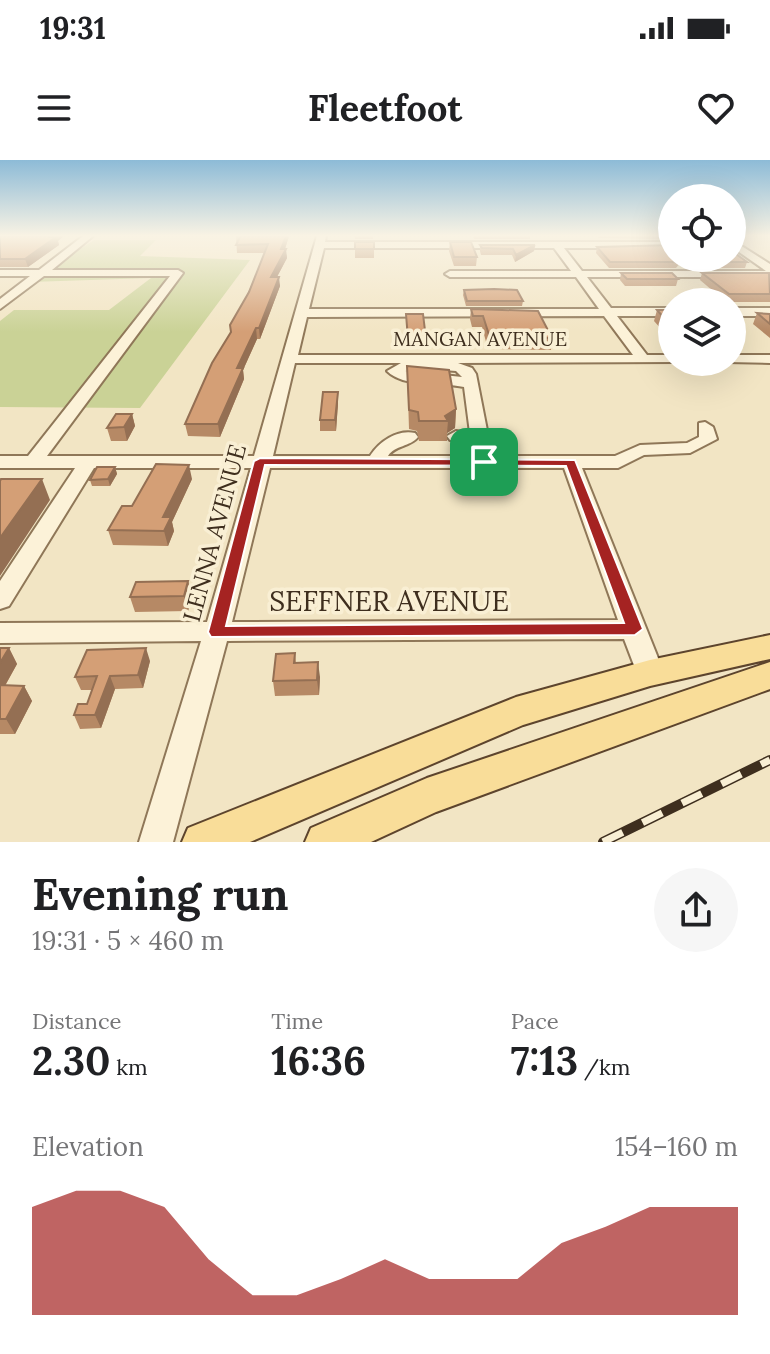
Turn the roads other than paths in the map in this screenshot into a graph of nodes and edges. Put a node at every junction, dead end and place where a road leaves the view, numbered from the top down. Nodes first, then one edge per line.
1 (48, 268) edge
2 (314, 268) edge
3 (576, 268) edge
4 (770, 271) edge
5 (0, 273) edge
6 (41, 273) junction
7 (450, 274) dead end
8 (582, 275) junction
9 (0, 305) edge
10 (611, 312) junction
11 (658, 312) edge
12 (746, 312) edge
13 (770, 312) edge
14 (301, 313) junction
15 (288, 359) junction
16 (643, 359) junction
17 (658, 359) edge
18 (746, 359) edge
19 (770, 359) edge
20 (470, 384) dead end
21 (705, 427) dead end
22 (456, 436) dead end
23 (409, 437) dead end
24 (479, 439) junction
25 (260, 461) junction
26 (0, 462) edge
27 (33, 462) junction
28 (88, 462) junction
29 (376, 462) junction
30 (484, 462) junction
31 (571, 462) junction
32 (0, 600) edge
33 (635, 629) junction
34 (217, 632) junction
35 (0, 633) edge
36 (770, 647) edge
37 (650, 673) junction
38 (770, 675) edge
39 (156, 842) edge
40 (202, 842) edge
41 (325, 842) edge

1 - 6 street
2 - 14 street, LENNA AVENUE
3 - 8 street
4 - 8 street
5 - 6 street
6 - 9 street
6 - 27 street
7 - 8 street
8 - 10 street
10 - 11 street
10 - 14 street
10 - 16 street
12 - 13 street
14 - 15 street, LENNA AVENUE
15 - 16 street, MANGAN AVENUE
15 - 25 street, LENNA AVENUE
16 - 17 street, MANGAN AVENUE
18 - 19 street
20 - 24 street
21 - 31 street
22 - 24 street
23 - 29 street
24 - 30 street
25 - 28 street
25 - 29 street
25 - 34 street, LENNA AVENUE
26 - 27 street
27 - 28 street
28 - 32 street
29 - 30 street
30 - 31 street
31 - 33 street
33 - 34 street, SEFFNER AVENUE
33 - 37 street
34 - 35 street, SEFFNER AVENUE
34 - 39 street, LENNA AVENUE
36 - 37 main road
37 - 40 main road
38 - 41 main road

